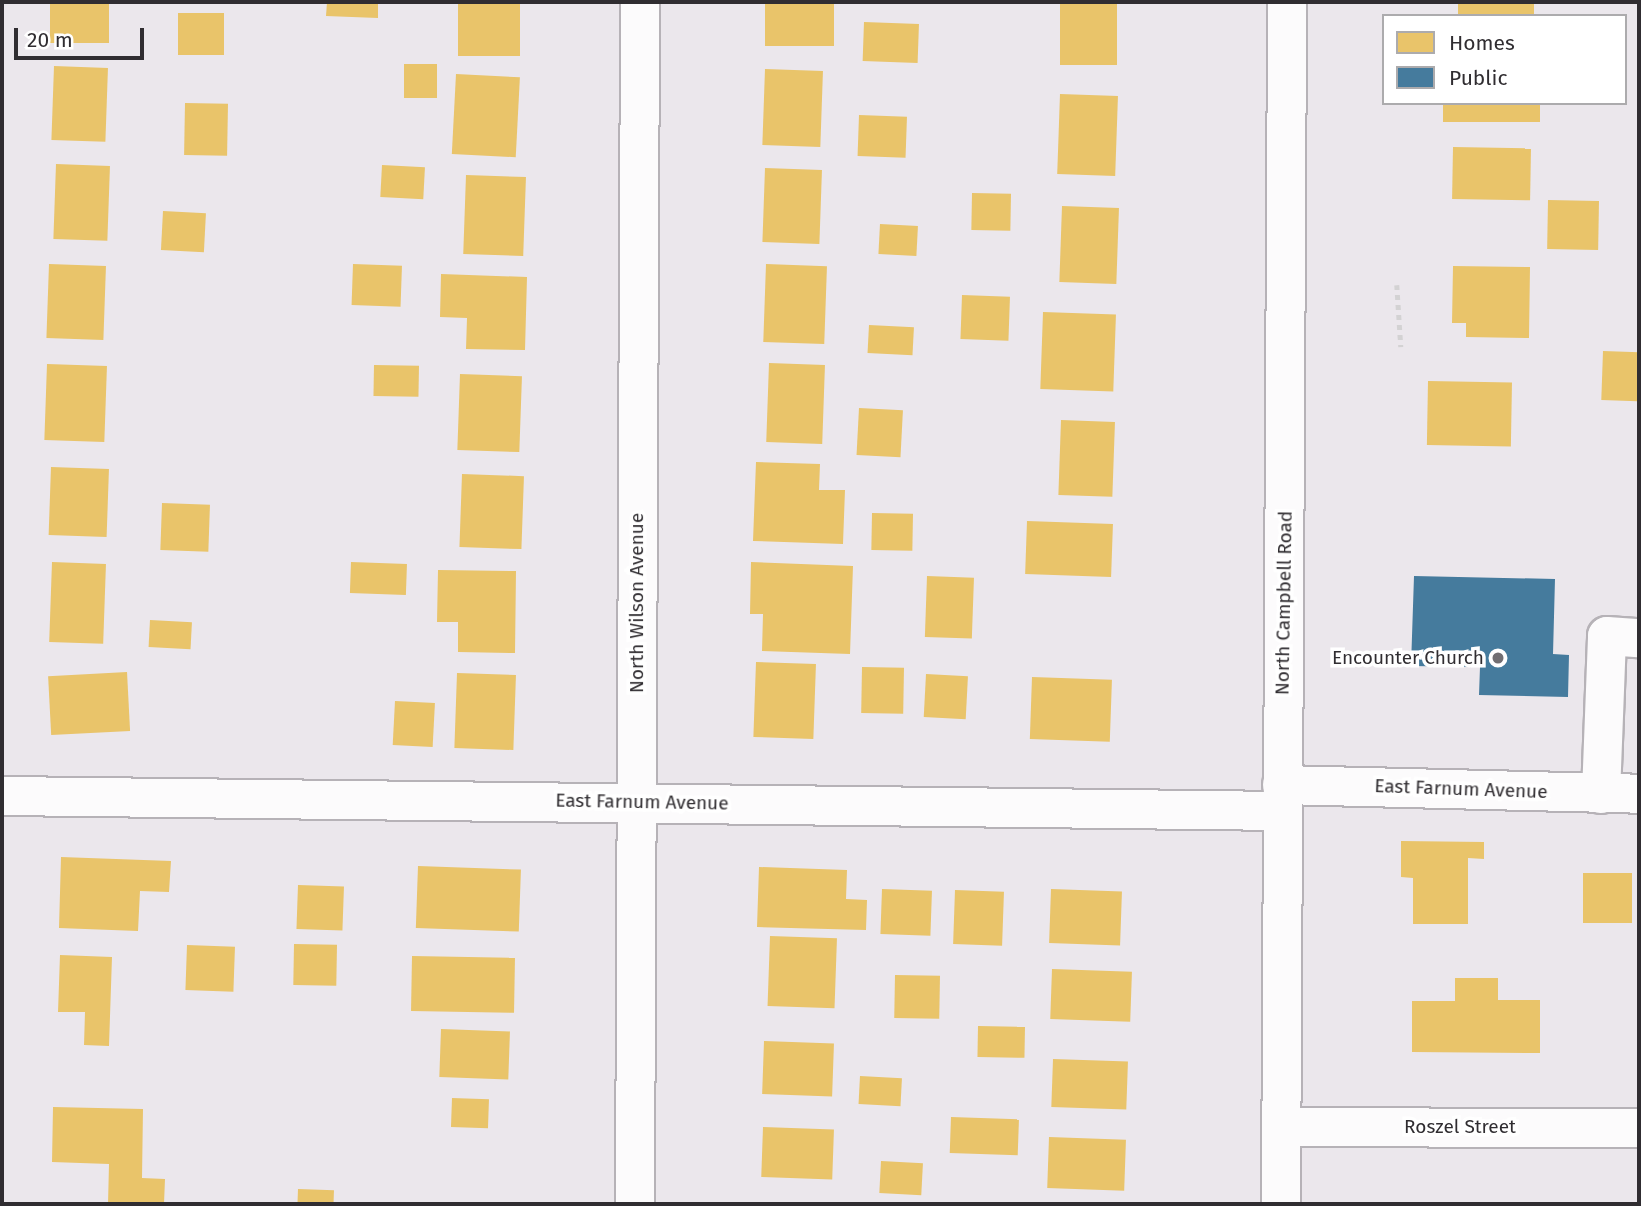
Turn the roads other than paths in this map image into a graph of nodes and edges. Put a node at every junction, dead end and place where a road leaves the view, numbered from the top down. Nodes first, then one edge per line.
1 (640, 2) edge
2 (1287, 2) edge
3 (1639, 638) edge
4 (1601, 794) junction
5 (1639, 794) edge
6 (2, 796) edge
7 (1282, 798) junction
8 (636, 802) junction
9 (1282, 1127) junction
10 (1639, 1128) edge
11 (635, 1204) edge
12 (1281, 1204) edge

1 - 8 street, North Wilson Avenue
2 - 7 street, North Campbell Road
3 - 4 street
4 - 5 street, East Farnum Avenue
4 - 7 street, East Farnum Avenue
6 - 8 street, East Farnum Avenue
7 - 8 street, East Farnum Avenue
7 - 9 street, North Campbell Road
8 - 11 street, North Wilson Avenue
9 - 10 street, Roszel Street
9 - 12 street, North Campbell Road

